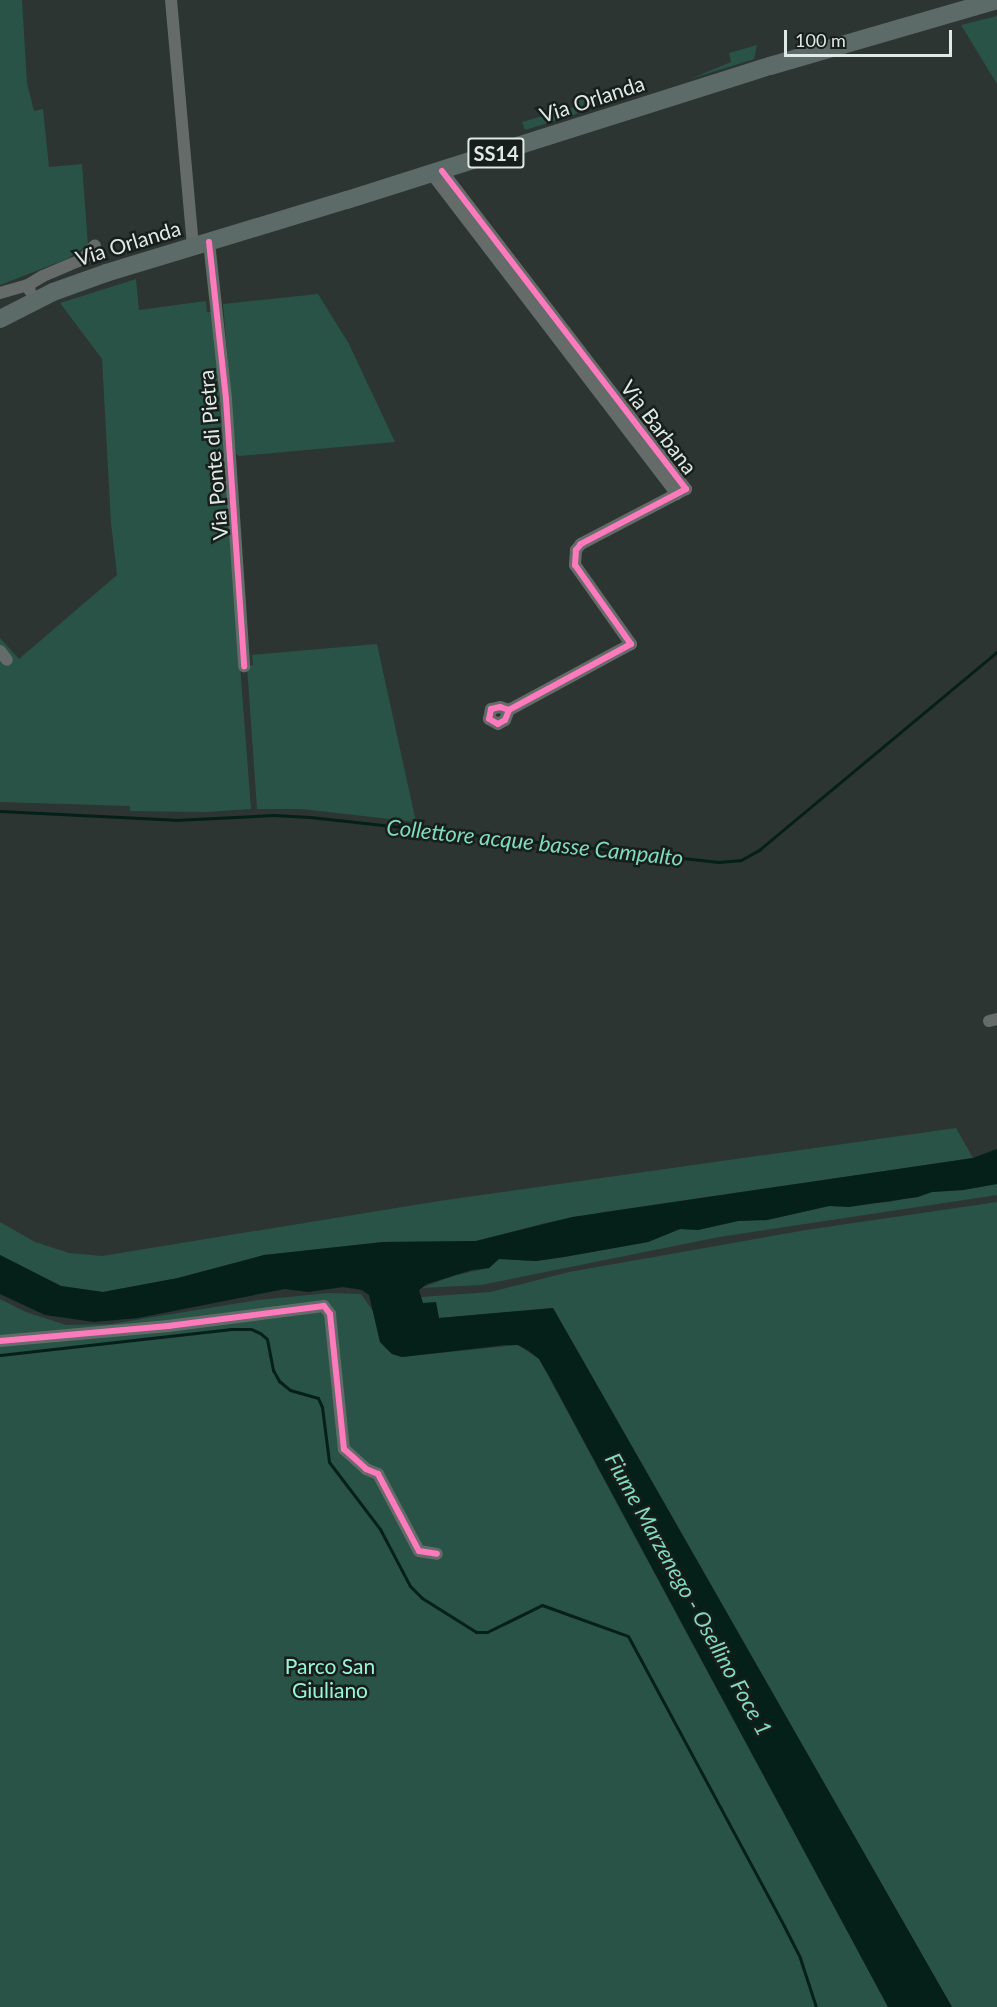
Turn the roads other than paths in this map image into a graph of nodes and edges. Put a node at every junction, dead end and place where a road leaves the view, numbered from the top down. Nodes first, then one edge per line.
1 (171, 0) edge
2 (997, 0) edge
3 (437, 172) junction
4 (95, 245) dead end
5 (201, 245) junction
6 (0, 293) edge
7 (31, 293) junction
8 (0, 319) edge
9 (244, 666) dead end
10 (509, 710) dead end
11 (0, 1341) edge
12 (437, 1554) dead end

1 - 5 street, Via Ponte di Pietra
2 - 3 main road, Via Orlanda / SS14
3 - 5 main road, Via Orlanda / SS14
3 - 10 street, Via Barbana
4 - 7 street
5 - 7 main road, Via Orlanda / SS14
5 - 9 street, Via Ponte di Pietra
6 - 7 street
7 - 8 main road, Via Orlanda / SS14
11 - 12 street

